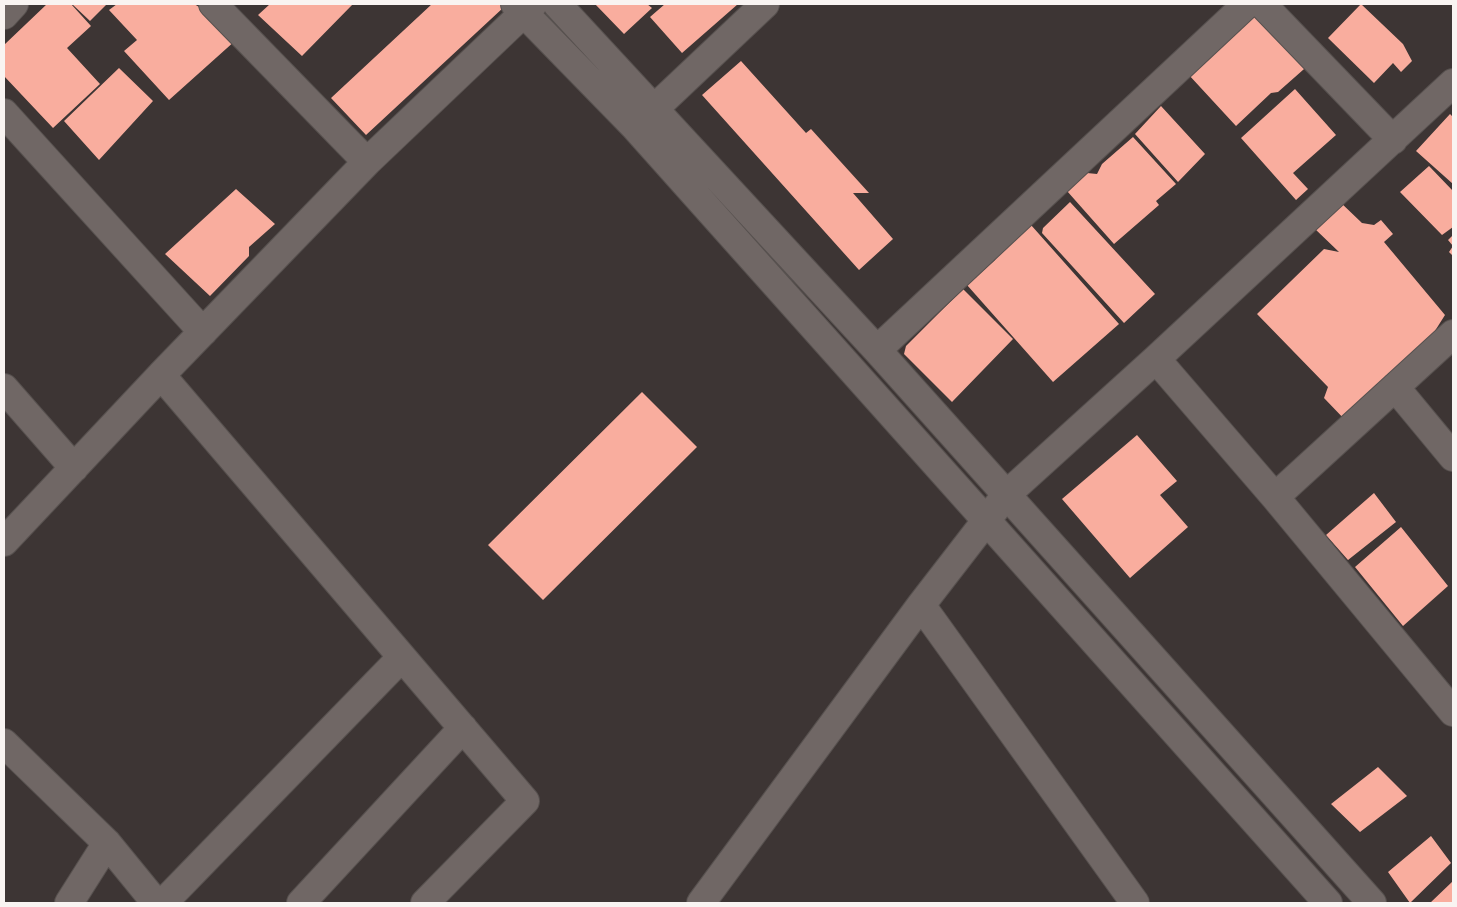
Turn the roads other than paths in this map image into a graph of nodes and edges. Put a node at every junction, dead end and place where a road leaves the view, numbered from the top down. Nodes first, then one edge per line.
1 (14, 4) edge
2 (213, 4) edge
3 (557, 4) edge
4 (765, 4) edge
5 (1247, 4) edge
6 (1262, 4) edge
7 (524, 6) edge
8 (4, 15) edge
9 (1453, 83) edge
10 (655, 108) junction
11 (4, 113) edge
12 (1393, 140) junction
13 (367, 162) junction
14 (203, 332) junction
15 (1453, 334) edge
16 (877, 350) junction
17 (1156, 359) junction
18 (161, 375) junction
19 (1395, 387) junction
20 (4, 388) edge
21 (1453, 457) edge
22 (74, 468) junction
23 (1006, 494) junction
24 (1275, 497) junction
25 (988, 520) junction
26 (4, 542) edge
27 (921, 605) junction
28 (402, 657) junction
29 (1453, 712) edge
30 (463, 728) junction
31 (4, 743) edge
32 (107, 843) junction
33 (69, 903) edge
34 (156, 903) edge
35 (163, 903) edge
36 (301, 903) edge
37 (425, 903) edge
38 (701, 903) edge
39 (1135, 903) edge
40 (1328, 903) edge
41 (1372, 903) edge

1 - 8 street
2 - 13 street
3 - 10 street
4 - 10 street
5 - 16 street
6 - 12 street
7 - 13 street
7 - 25 street
9 - 12 street
10 - 16 street
11 - 14 street
12 - 17 street
13 - 14 street
14 - 18 street
15 - 19 street
16 - 23 street
17 - 23 street
17 - 24 street
18 - 22 street
18 - 28 street
19 - 21 street
19 - 24 street
20 - 22 street
22 - 26 street
23 - 25 street
23 - 41 street
24 - 29 street
25 - 27 street
25 - 40 street
27 - 38 street
27 - 39 street
28 - 30 street
28 - 35 street
30 - 36 street
30 - 37 street
31 - 32 street
32 - 33 street
32 - 34 street

